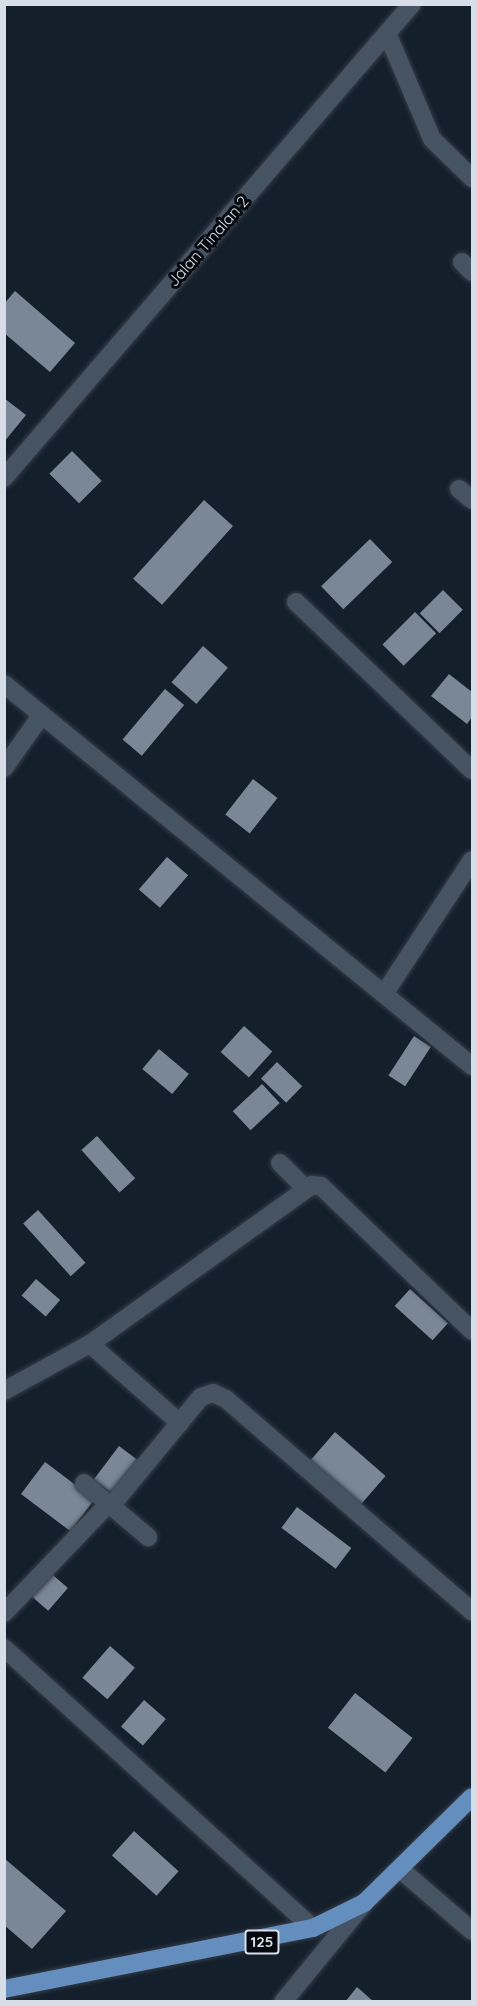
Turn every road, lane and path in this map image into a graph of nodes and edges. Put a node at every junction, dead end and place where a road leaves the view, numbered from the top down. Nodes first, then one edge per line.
1 (412, 4) edge
2 (387, 33) junction
3 (472, 178) edge
4 (4, 478) edge
5 (297, 602) dead end
6 (4, 684) edge
7 (41, 716) junction
8 (4, 768) edge
9 (472, 770) edge
10 (472, 860) edge
11 (384, 994) junction
12 (472, 1065) edge
13 (280, 1163) dead end
14 (305, 1188) junction
15 (472, 1331) edge
16 (90, 1344) junction
17 (4, 1391) edge
18 (180, 1423) junction
19 (84, 1483) dead end
20 (110, 1504) junction
21 (148, 1536) dead end
22 (472, 1611) edge
23 (4, 1612) edge
24 (4, 1648) edge
25 (472, 1797) edge
26 (399, 1869) junction
27 (364, 1903) junction
28 (313, 1928) junction
29 (472, 1931) edge
30 (4, 1989) edge
31 (283, 2001) edge

1 - 2 street, Jalan Tinalan 2
2 - 3 street
2 - 4 street, Jalan Tinalan 2
5 - 9 street
6 - 7 street
7 - 8 street
7 - 11 street
10 - 11 street
11 - 12 street
13 - 14 street
14 - 15 street
14 - 16 street
16 - 17 street
16 - 18 street
18 - 20 street
18 - 22 street
19 - 20 street
20 - 21 street
20 - 23 street
24 - 28 street
25 - 26 main road, 125
26 - 27 main road, 125
26 - 29 street
27 - 28 main road, 125
27 - 31 street
28 - 30 main road, 125

